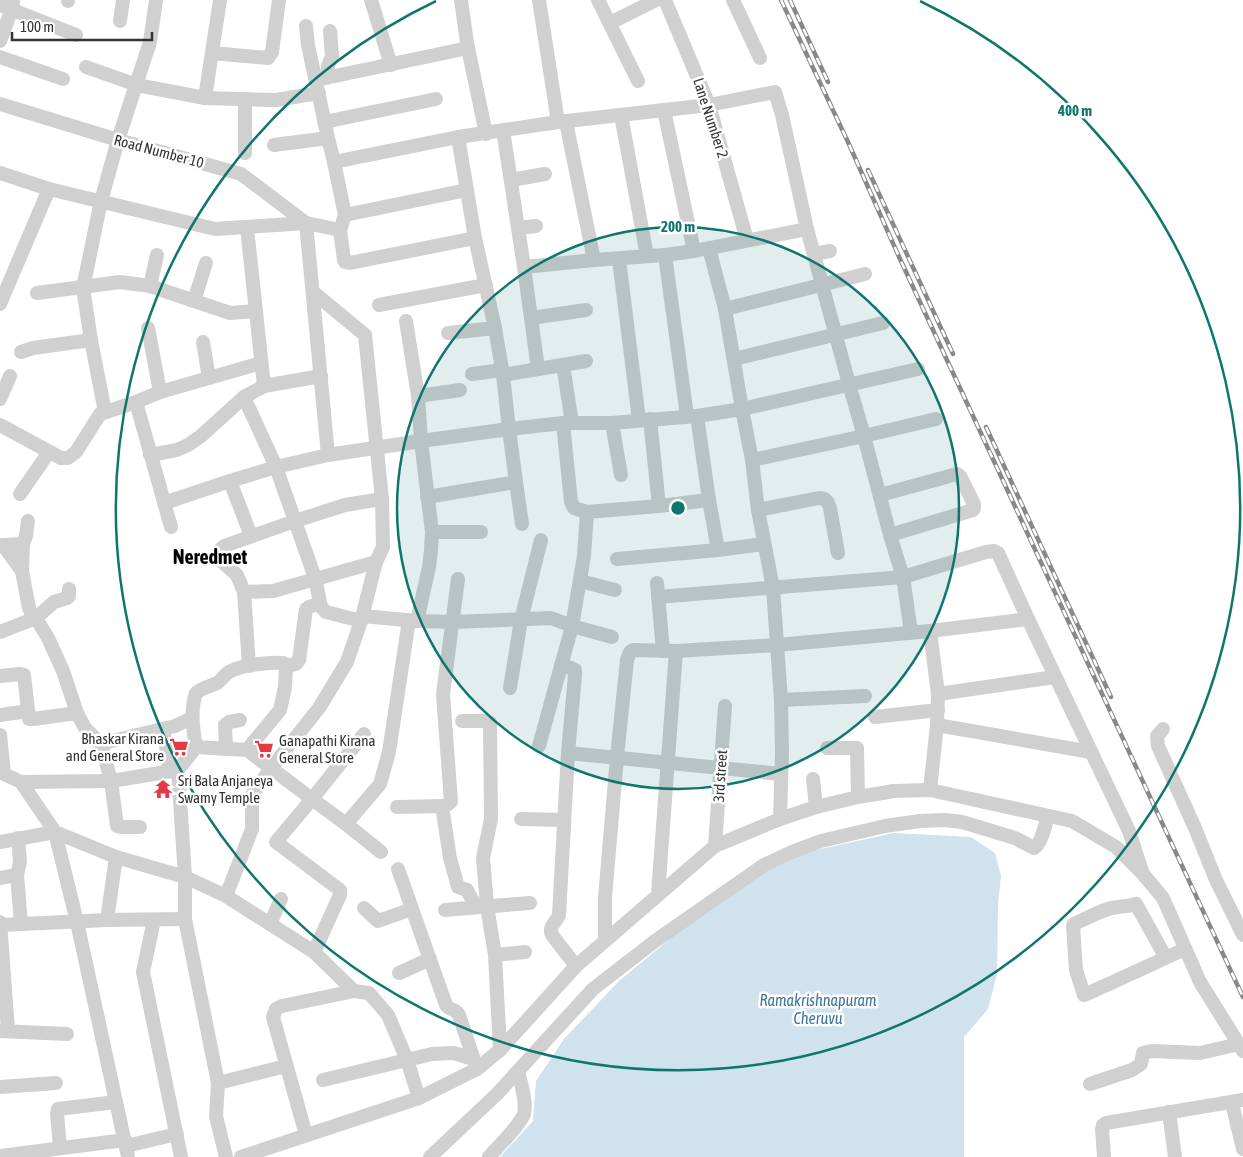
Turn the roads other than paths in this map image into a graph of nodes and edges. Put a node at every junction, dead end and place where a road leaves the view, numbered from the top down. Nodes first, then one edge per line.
1 (123, 0) edge
2 (156, 0) edge
3 (220, 0) edge
4 (279, 0) edge
5 (371, 0) edge
6 (461, 0) edge
7 (539, 0) edge
8 (598, 0) edge
9 (656, 0) edge
10 (665, 0) edge
11 (733, 0) edge
12 (8, 5) edge
13 (120, 21) dead end
14 (610, 23) junction
15 (306, 26) dead end
16 (330, 31) dead end
17 (76, 35) dead end
18 (0, 41) edge
19 (468, 48) junction
20 (212, 54) junction
21 (0, 57) edge
22 (760, 58) dead end
23 (391, 65) junction
24 (86, 67) dead end
25 (63, 79) dead end
26 (638, 80) dead end
27 (320, 84) junction
28 (137, 85) junction
29 (205, 98) junction
30 (245, 99) junction
31 (436, 99) dead end
32 (0, 104) edge
33 (709, 105) junction
34 (664, 110) junction
35 (620, 115) junction
36 (324, 122) junction
37 (562, 122) junction
38 (503, 130) junction
39 (486, 134) junction
40 (458, 137) junction
41 (328, 138) junction
42 (118, 140) junction
43 (274, 145) dead end
44 (245, 153) dead end
45 (334, 162) junction
46 (0, 173) edge
47 (545, 174) dead end
48 (511, 180) junction
49 (49, 189) junction
50 (467, 190) junction
51 (101, 201) junction
52 (345, 215) junction
53 (306, 223) junction
54 (536, 226) dead end
55 (247, 228) junction
56 (518, 228) junction
57 (807, 229) junction
58 (340, 230) junction
59 (475, 238) junction
60 (747, 240) junction
61 (709, 248) junction
62 (694, 251) junction
63 (830, 251) dead end
64 (814, 254) junction
65 (157, 255) dead end
66 (665, 255) junction
67 (647, 256) junction
68 (619, 259) junction
69 (594, 260) junction
70 (206, 263) dead end
71 (524, 267) junction
72 (865, 274) dead end
73 (486, 285) junction
74 (822, 285) junction
75 (150, 286) junction
76 (83, 288) junction
77 (313, 292) junction
78 (37, 293) dead end
79 (194, 301) junction
80 (0, 304) edge
81 (379, 305) dead end
82 (725, 309) junction
83 (586, 310) dead end
84 (256, 312) junction
85 (531, 318) junction
86 (406, 321) dead end
87 (883, 323) dead end
88 (148, 328) dead end
89 (495, 328) junction
90 (448, 333) dead end
91 (836, 334) junction
92 (91, 340) junction
93 (203, 342) dead end
94 (21, 352) dead end
95 (734, 359) junction
96 (586, 361) dead end
97 (261, 363) junction
98 (563, 365) junction
99 (538, 369) junction
100 (918, 369) dead end
101 (503, 372) junction
102 (472, 374) dead end
103 (10, 376) dead end
104 (320, 376) junction
105 (208, 378) junction
106 (849, 384) junction
107 (264, 386) junction
108 (460, 390) dead end
109 (160, 392) junction
110 (418, 396) junction
111 (244, 397) junction
112 (0, 399) edge
113 (136, 402) junction
114 (742, 409) junction
115 (105, 412) junction
116 (692, 416) junction
117 (936, 419) dead end
118 (645, 420) junction
119 (612, 423) junction
120 (567, 424) junction
121 (0, 425) edge
122 (509, 429) junction
123 (864, 436) junction
124 (421, 441) junction
125 (376, 448) junction
126 (49, 452) junction
127 (150, 455) junction
128 (328, 455) junction
129 (752, 460) junction
130 (276, 467) junction
131 (621, 475) dead end
132 (230, 481) junction
133 (516, 482) junction
134 (20, 494) dead end
135 (880, 495) junction
136 (428, 497) junction
137 (382, 499) junction
138 (709, 500) junction
139 (164, 503) junction
140 (659, 506) junction
141 (758, 510) junction
142 (588, 512) junction
143 (294, 520) junction
144 (28, 521) dead end
145 (522, 524) dead end
146 (171, 527) dead end
147 (432, 532) junction
148 (481, 532) dead end
149 (890, 535) junction
150 (251, 536) junction
151 (541, 540) dead end
152 (23, 544) junction
153 (764, 544) junction
154 (1, 545) edge
155 (718, 550) junction
156 (838, 553) dead end
157 (617, 559) dead end
158 (376, 562) junction
159 (22, 571) junction
160 (903, 577) junction
161 (314, 578) junction
162 (458, 579) dead end
163 (580, 581) junction
164 (773, 588) junction
165 (69, 589) dead end
166 (615, 590) dead end
167 (244, 592) junction
168 (320, 603) junction
169 (36, 618) junction
170 (361, 618) junction
171 (1028, 619) junction
172 (413, 620) junction
173 (521, 620) junction
174 (453, 622) junction
175 (572, 626) junction
176 (930, 630) junction
177 (0, 632) edge
178 (911, 632) junction
179 (612, 637) dead end
180 (777, 645) junction
181 (669, 651) junction
182 (561, 665) junction
183 (249, 666) junction
184 (286, 668) junction
185 (0, 676) edge
186 (1056, 677) junction
187 (510, 688) dead end
188 (938, 694) junction
189 (865, 696) dead end
190 (781, 700) junction
191 (725, 706) dead end
192 (938, 710) junction
193 (28, 711) junction
194 (76, 713) junction
195 (0, 715) edge
196 (875, 717) dead end
197 (192, 718) junction
198 (240, 720) dead end
199 (462, 721) dead end
200 (937, 725) junction
201 (163, 729) junction
202 (1163, 729) dead end
203 (364, 734) dead end
204 (0, 735) edge
205 (98, 744) junction
206 (539, 746) dead end
207 (196, 747) junction
208 (827, 748) dead end
209 (226, 749) junction
210 (248, 750) junction
211 (1091, 752) junction
212 (568, 753) junction
213 (617, 757) junction
214 (669, 762) junction
215 (271, 768) junction
216 (721, 768) junction
217 (174, 770) junction
218 (2, 773) edge
219 (781, 774) junction
220 (812, 779) dead end
221 (111, 781) junction
222 (21, 782) junction
223 (930, 790) junction
224 (858, 797) junction
225 (312, 800) junction
226 (442, 806) junction
227 (397, 807) dead end
228 (816, 807) junction
229 (1048, 816) junction
230 (521, 819) dead end
231 (564, 820) junction
232 (780, 820) junction
233 (346, 824) junction
234 (140, 827) dead end
235 (55, 832) junction
236 (18, 838) junction
237 (0, 842) edge
238 (715, 846) junction
239 (381, 852) dead end
240 (116, 858) junction
241 (398, 869) dead end
242 (1143, 874) junction
243 (17, 876) junction
244 (185, 877) junction
245 (0, 878) edge
246 (658, 894) junction
247 (226, 896) junction
248 (281, 899) dead end
249 (530, 903) dead end
250 (481, 906) junction
251 (364, 908) dead end
252 (412, 909) junction
253 (445, 910) dead end
254 (107, 920) junction
255 (154, 920) junction
256 (185, 920) junction
257 (77, 922) junction
258 (0, 924) edge
259 (21, 924) junction
260 (270, 924) junction
261 (1243, 936) edge
262 (605, 940) junction
263 (1, 947) edge
264 (1185, 948) junction
265 (314, 952) junction
266 (526, 952) dead end
267 (494, 955) junction
268 (1166, 958) junction
269 (430, 959) junction
270 (2, 963) edge
271 (576, 966) junction
272 (399, 973) dead end
273 (354, 991) junction
274 (4, 1031) edge
275 (67, 1034) dead end
276 (1241, 1048) edge
277 (500, 1050) junction
278 (407, 1060) junction
279 (475, 1064) junction
280 (286, 1066) junction
281 (518, 1071) junction
282 (323, 1080) dead end
283 (56, 1083) dead end
284 (218, 1083) junction
285 (1090, 1084) dead end
286 (0, 1087) edge
287 (419, 1098) junction
288 (116, 1102) junction
289 (1238, 1102) edge
290 (1169, 1112) junction
291 (177, 1134) junction
292 (306, 1135) junction
293 (60, 1148) junction
294 (126, 1148) edge
295 (1243, 1149) edge
296 (0, 1156) edge
297 (181, 1157) edge
298 (226, 1157) edge
299 (241, 1157) edge
300 (430, 1157) edge
301 (488, 1157) edge
302 (1104, 1157) edge
303 (1175, 1157) edge

1 - 13 street
2 - 28 street
3 - 20 street
4 - 20 street
5 - 23 street
6 - 19 street
7 - 37 street
8 - 14 street
9 - 14 street
10 - 33 street, Lane Number 2
11 - 22 street
12 - 17 street
12 - 18 street
14 - 26 street
15 - 27 street
16 - 27 street
19 - 23 street
19 - 39 street
20 - 29 street
21 - 25 street
23 - 27 street
24 - 28 street
27 - 30 street
27 - 36 street
28 - 29 street
28 - 42 street
29 - 30 street
30 - 44 street
31 - 36 street
32 - 42 street, Road Number 10
33 - 34 street
33 - 57 street
33 - 60 street, Lane Number 2
34 - 35 street
34 - 62 street
35 - 37 street
35 - 67 street
36 - 41 street
37 - 38 street
37 - 69 street
38 - 39 street
38 - 48 street
39 - 40 street
40 - 45 street
40 - 50 street
41 - 43 street
41 - 45 street
42 - 51 street
42 - 53 street, Road Number 10
45 - 52 street
46 - 49 street
47 - 48 street
48 - 56 street
49 - 51 street
49 - 80 street
50 - 52 street
50 - 59 street
51 - 55 street
51 - 76 street
52 - 58 street
53 - 55 street
53 - 58 street
53 - 77 street
54 - 56 street
55 - 84 street
56 - 71 street
57 - 60 street
57 - 64 street
58 - 59 street
59 - 73 street
60 - 61 street
61 - 62 street
61 - 82 street
62 - 66 street
63 - 64 street
64 - 74 street
65 - 75 street
66 - 67 street
66 - 116 street
67 - 68 street
68 - 69 street
68 - 118 street
69 - 71 street
70 - 79 street
71 - 85 street
72 - 74 street
73 - 81 street
73 - 89 street
74 - 82 street
74 - 91 street
75 - 76 street
75 - 79 street
76 - 78 street
76 - 92 street
77 - 104 street
77 - 125 street
79 - 84 street
82 - 95 street
83 - 85 street
84 - 97 street
85 - 99 street
86 - 110 street
87 - 91 street
88 - 109 street
89 - 90 street
89 - 101 street
91 - 95 street
91 - 106 street
92 - 94 street
92 - 115 street
93 - 105 street
95 - 114 street
96 - 98 street
97 - 105 street
97 - 107 street
98 - 99 street
98 - 120 street
99 - 101 street
100 - 106 street
101 - 102 street
101 - 122 street
103 - 112 street
104 - 107 street
104 - 128 street
105 - 109 street
106 - 114 street
106 - 123 street
107 - 111 street
108 - 110 street
109 - 113 street
110 - 124 street
111 - 127 street
111 - 130 street
113 - 115 street
113 - 127 street
114 - 116 street
114 - 129 street
115 - 126 street
116 - 118 street
116 - 138 street
117 - 123 street
118 - 119 street
118 - 140 street
119 - 120 street
119 - 131 street
120 - 122 street
120 - 142 street
121 - 126 street
122 - 124 street
122 - 133 street
123 - 129 street
123 - 135 street
124 - 125 street
124 - 136 street
125 - 128 street
125 - 137 street
126 - 134 street
127 - 139 street
128 - 130 street
129 - 141 street
130 - 132 street
130 - 143 street
132 - 139 street
132 - 150 street
133 - 136 street
133 - 145 street
135 - 149 street
135 - 149 street
136 - 147 street
137 - 143 street
137 - 158 street
138 - 140 street
138 - 155 street
139 - 146 street
140 - 142 street
141 - 153 street
141 - 156 street
142 - 163 street
143 - 150 street
143 - 161 street
144 - 152 street
147 - 148 street
147 - 172 street
149 - 160 street
150 - 167 street
151 - 173 street
152 - 154 street
152 - 159 street
153 - 155 street
153 - 164 street
154 - 159 street
155 - 157 street
158 - 161 street
158 - 170 street
159 - 169 street
160 - 164 street
160 - 171 street
160 - 178 street
161 - 167 street
161 - 168 street
162 - 174 street
163 - 166 street
163 - 175 street
164 - 180 street
164 - 181 street
165 - 169 street
167 - 183 street
168 - 170 street
168 - 184 street
169 - 177 street
169 - 194 street
170 - 172 street
170 - 215 street
171 - 176 street
171 - 186 street
172 - 174 street
172 - 233 street
173 - 174 street
173 - 175 street
173 - 187 street
174 - 226 street
175 - 179 street
175 - 182 street
176 - 178 street
176 - 188 street
178 - 180 street
180 - 181 street
180 - 190 street
181 - 213 street
181 - 214 street
182 - 206 street
182 - 212 street
183 - 184 street
183 - 197 street
184 - 210 street
185 - 193 street
186 - 188 street
186 - 211 street
188 - 192 street
189 - 190 street
190 - 219 street
191 - 216 street, 3rd street
192 - 196 street
192 - 200 street
193 - 194 street
193 - 195 street
194 - 205 street
197 - 201 street
197 - 207 street
198 - 209 street
199 - 250 street
200 - 211 street
200 - 223 street
201 - 205 street
201 - 217 street
202 - 261 street
203 - 225 street
204 - 218 street
205 - 221 street
207 - 209 street
207 - 217 street
208 - 224 street
209 - 210 street
210 - 215 street
211 - 242 street
212 - 213 street
212 - 231 street
213 - 214 street
213 - 262 street
214 - 216 street
214 - 246 street
215 - 225 street
215 - 247 street
216 - 219 street
216 - 238 street, 3rd street
217 - 221 street
217 - 244 street
218 - 222 street
219 - 232 street
220 - 228 street
221 - 222 street
221 - 234 street
222 - 235 street
223 - 224 street
223 - 229 street
224 - 228 street
225 - 233 street
225 - 265 street
226 - 227 street
226 - 250 street
228 - 232 street
229 - 242 street
229 - 281 street
230 - 231 street
231 - 271 street
232 - 238 street
233 - 239 street
235 - 236 street
235 - 240 street
235 - 257 street
236 - 237 street
236 - 243 street
238 - 246 street
240 - 244 street
240 - 254 street
241 - 252 street
242 - 264 street
243 - 245 street
243 - 259 street
244 - 247 street
244 - 256 street
246 - 262 street
247 - 260 street
248 - 260 street
249 - 250 street
250 - 253 street
250 - 267 street
251 - 252 street
252 - 269 street
254 - 255 street
254 - 257 street
255 - 256 street
255 - 291 street
256 - 284 street
257 - 259 street
257 - 288 street
258 - 259 street
258 - 263 street
260 - 265 street
262 - 271 street
263 - 270 street
264 - 268 street
264 - 276 street
265 - 273 street
266 - 267 street
267 - 277 street
268 - 268 street
269 - 272 street
269 - 279 street
270 - 274 street
271 - 277 street
273 - 278 street
273 - 280 street
274 - 275 street
276 - 285 street
277 - 279 street
278 - 279 street
278 - 282 street
278 - 287 street
279 - 287 street
280 - 284 street
280 - 292 street
281 - 300 street
281 - 301 street
283 - 286 street
284 - 298 street
287 - 292 street
288 - 293 street
288 - 294 street
289 - 290 street
289 - 295 street
290 - 302 street
290 - 303 street
291 - 294 street
291 - 297 street
292 - 299 street
293 - 294 street
293 - 296 street

